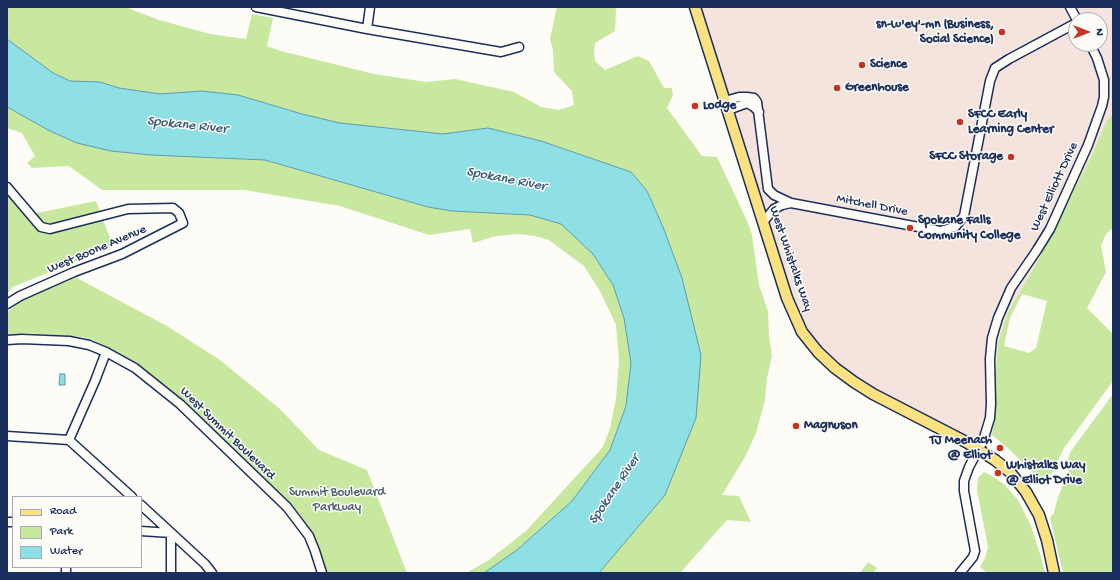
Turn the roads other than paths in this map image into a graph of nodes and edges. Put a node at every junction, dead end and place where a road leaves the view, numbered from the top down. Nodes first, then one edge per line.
1 (256, 7) edge
2 (370, 7) edge
3 (695, 7) edge
4 (1068, 27) edge
5 (367, 29) junction
6 (519, 47) dead end
7 (1094, 52) edge
8 (726, 105) junction
9 (7, 187) edge
10 (791, 203) junction
11 (763, 222) junction
12 (7, 304) edge
13 (7, 340) edge
14 (106, 352) junction
15 (7, 436) edge
16 (69, 440) junction
17 (979, 449) junction
18 (131, 496) edge
19 (142, 506) edge
20 (142, 531) edge
21 (171, 533) junction
22 (171, 573) edge
23 (212, 573) edge
24 (322, 573) edge
25 (960, 573) edge
26 (1054, 573) edge

1 - 5 street
2 - 5 street
3 - 8 main road, West Whistalks Way
4 - 10 street, Mitchell Drive
5 - 6 street
7 - 17 street, West Elliott Drive
8 - 10 street, Mitchell Drive
8 - 11 main road, West Whistalks Way
9 - 12 street, West Boone Avenue
10 - 11 street
11 - 17 main road, West Whistalks Way
13 - 14 street, West Summit Boulevard
14 - 16 street
14 - 24 street, West Summit Boulevard
15 - 16 street
16 - 18 street
17 - 25 street, West Elliott Drive
17 - 26 main road, West Whistalks Way
19 - 21 street
20 - 21 street
21 - 22 street
21 - 23 street

